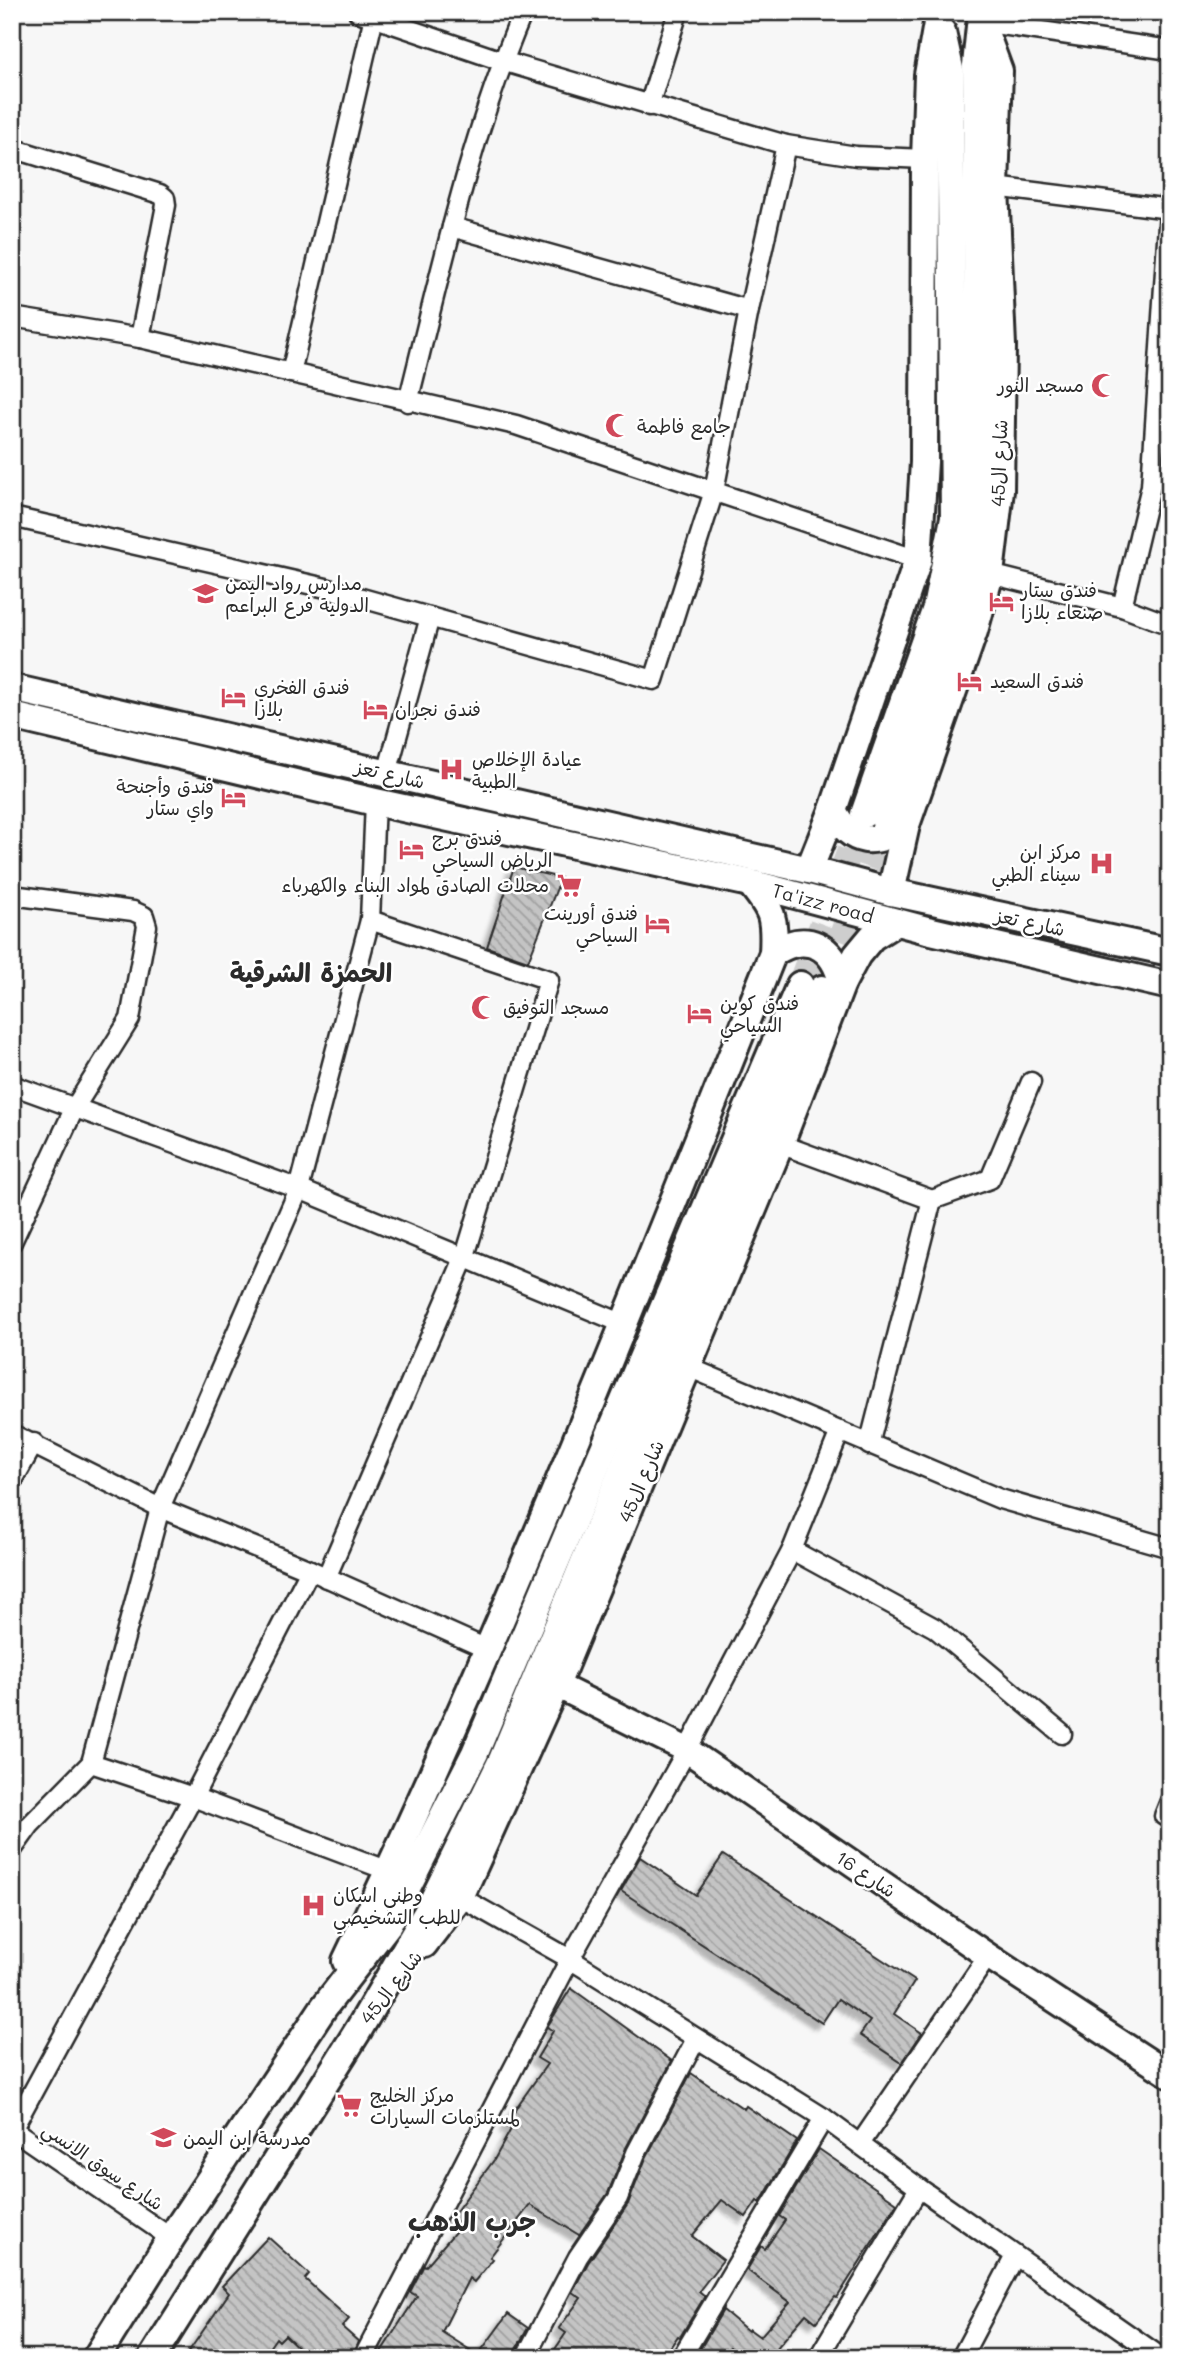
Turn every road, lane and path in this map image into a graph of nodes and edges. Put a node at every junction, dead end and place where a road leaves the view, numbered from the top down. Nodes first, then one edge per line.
1 (523, 12) edge
2 (678, 12) edge
3 (369, 14) edge
4 (939, 16) edge
5 (981, 17) edge
6 (1170, 50) edge
7 (502, 61) junction
8 (649, 106) junction
9 (786, 145) junction
10 (14, 148) edge
11 (925, 159) junction
12 (12, 168) edge
13 (995, 187) junction
14 (1169, 209) edge
15 (452, 227) junction
16 (749, 310) junction
17 (12, 317) edge
18 (140, 338) junction
19 (292, 373) junction
20 (408, 401) junction
21 (714, 491) junction
22 (12, 517) edge
23 (918, 559) junction
24 (989, 574) junction
25 (1122, 607) junction
26 (430, 617) junction
27 (1170, 625) edge
28 (12, 688) edge
29 (12, 716) edge
30 (387, 773) junction
31 (375, 802) junction
32 (833, 810) junction
33 (885, 820) junction
34 (809, 870) junction
35 (750, 883) junction
36 (891, 892) junction
37 (12, 895) edge
38 (370, 920) junction
39 (896, 922) junction
40 (1170, 952) edge
41 (773, 953) junction
42 (821, 985) junction
43 (1170, 986) edge
44 (1031, 1082) dead end
45 (12, 1085) edge
46 (75, 1107) junction
47 (780, 1144) junction
48 (299, 1189) junction
49 (932, 1200) junction
50 (12, 1242) edge
51 (465, 1256) junction
52 (624, 1324) junction
53 (688, 1367) junction
54 (840, 1431) junction
55 (12, 1434) edge
56 (34, 1443) junction
57 (869, 1444) junction
58 (12, 1482) edge
59 (160, 1508) junction
60 (1170, 1548) edge
61 (792, 1550) junction
62 (318, 1574) junction
63 (489, 1650) junction
64 (556, 1685) junction
65 (1062, 1734) dead end
66 (687, 1750) junction
67 (91, 1763) junction
68 (193, 1797) junction
69 (1170, 1801) edge
70 (1170, 1818) edge
71 (12, 1850) edge
72 (389, 1871) junction
73 (460, 1897) junction
74 (988, 1956) junction
75 (570, 1959) junction
76 (324, 2007) junction
77 (359, 2029) junction
78 (696, 2039) junction
79 (1170, 2075) edge
80 (824, 2118) junction
81 (12, 2129) edge
82 (860, 2144) junction
83 (919, 2188) junction
84 (171, 2238) junction
85 (1015, 2256) junction
86 (96, 2358) edge
87 (152, 2358) edge
88 (363, 2358) edge
89 (525, 2358) edge
90 (681, 2358) edge
91 (818, 2358) edge
92 (961, 2358) edge
93 (1163, 2358) edge

1 - 7 street
2 - 8 street
3 - 7 street
3 - 19 street
4 - 11 main road, شارع ال45
4 - 33 main road, شارع ال45
5 - 6 street
5 - 13 main road, شارع ال45
5 - 33 main road, شارع ال45
7 - 8 street
7 - 15 street
8 - 9 street
9 - 11 street
9 - 16 street
10 - 12 street
10 - 18 street
11 - 23 main road, شارع ال45
13 - 14 street
13 - 24 main road, شارع ال45
14 - 25 street
15 - 16 street
15 - 20 street
16 - 21 street
17 - 18 street
18 - 19 street
19 - 20 street
20 - 21 street
21 - 23 street
21 - 26 street
22 - 26 street
23 - 32 main road, شارع ال45
24 - 25 street
24 - 33 main road, شارع ال45
25 - 27 street
26 - 30 street
28 - 30 main road, شارع تعز
29 - 31 main road, شارع تعز
30 - 34 main road, شارع تعز
31 - 35 main road, شارع تعز
31 - 38 street
32 - 33 main road
32 - 34 main road, شارع ال45
33 - 36 main road, شارع ال45
34 - 36 main road, Ta'izz road
35 - 39 main road, Ta'izz road
35 - 41 main road, شارع ال45
36 - 40 main road, شارع تعز
37 - 46 street
38 - 48 street
38 - 51 street
39 - 42 main road, شارع ال45
39 - 43 main road, شارع تعز
41 - 42 main road
41 - 52 main road, شارع ال45
42 - 47 main road, شارع ال45
42 - 76 main road, شارع ال45
42 - 77 main road, شارع ال45
44 - 49 street
45 - 46 street
46 - 48 street
46 - 50 street
47 - 49 street
47 - 53 main road, شارع ال45
48 - 51 street
48 - 59 street
49 - 57 street
51 - 52 street
51 - 62 street
52 - 63 main road, شارع ال45
53 - 54 street
53 - 64 main road, شارع ال45
54 - 57 street
54 - 61 street
55 - 56 street
56 - 58 street
56 - 59 street
57 - 60 street
59 - 62 street
59 - 67 street
61 - 65 street
61 - 66 street
62 - 63 street
62 - 68 street
63 - 72 main road, شارع ال45
64 - 66 street, شارع 16
64 - 73 main road, شارع ال45
66 - 74 street, شارع 16
66 - 75 street
67 - 68 street
67 - 71 street
68 - 72 street
68 - 81 street
69 - 70 street
72 - 76 main road, شارع ال45
73 - 75 street
73 - 77 main road, شارع ال45
74 - 79 street, شارع 16
74 - 82 street
75 - 78 street
75 - 88 street
76 - 84 main road, شارع ال45
77 - 87 main road, شارع ال45
78 - 80 street
78 - 89 street
80 - 82 street
80 - 90 street
81 - 84 street, شارع سوق الانسي
82 - 83 street
83 - 85 street
83 - 91 street
84 - 86 main road, شارع ال45
85 - 92 street
85 - 93 street

